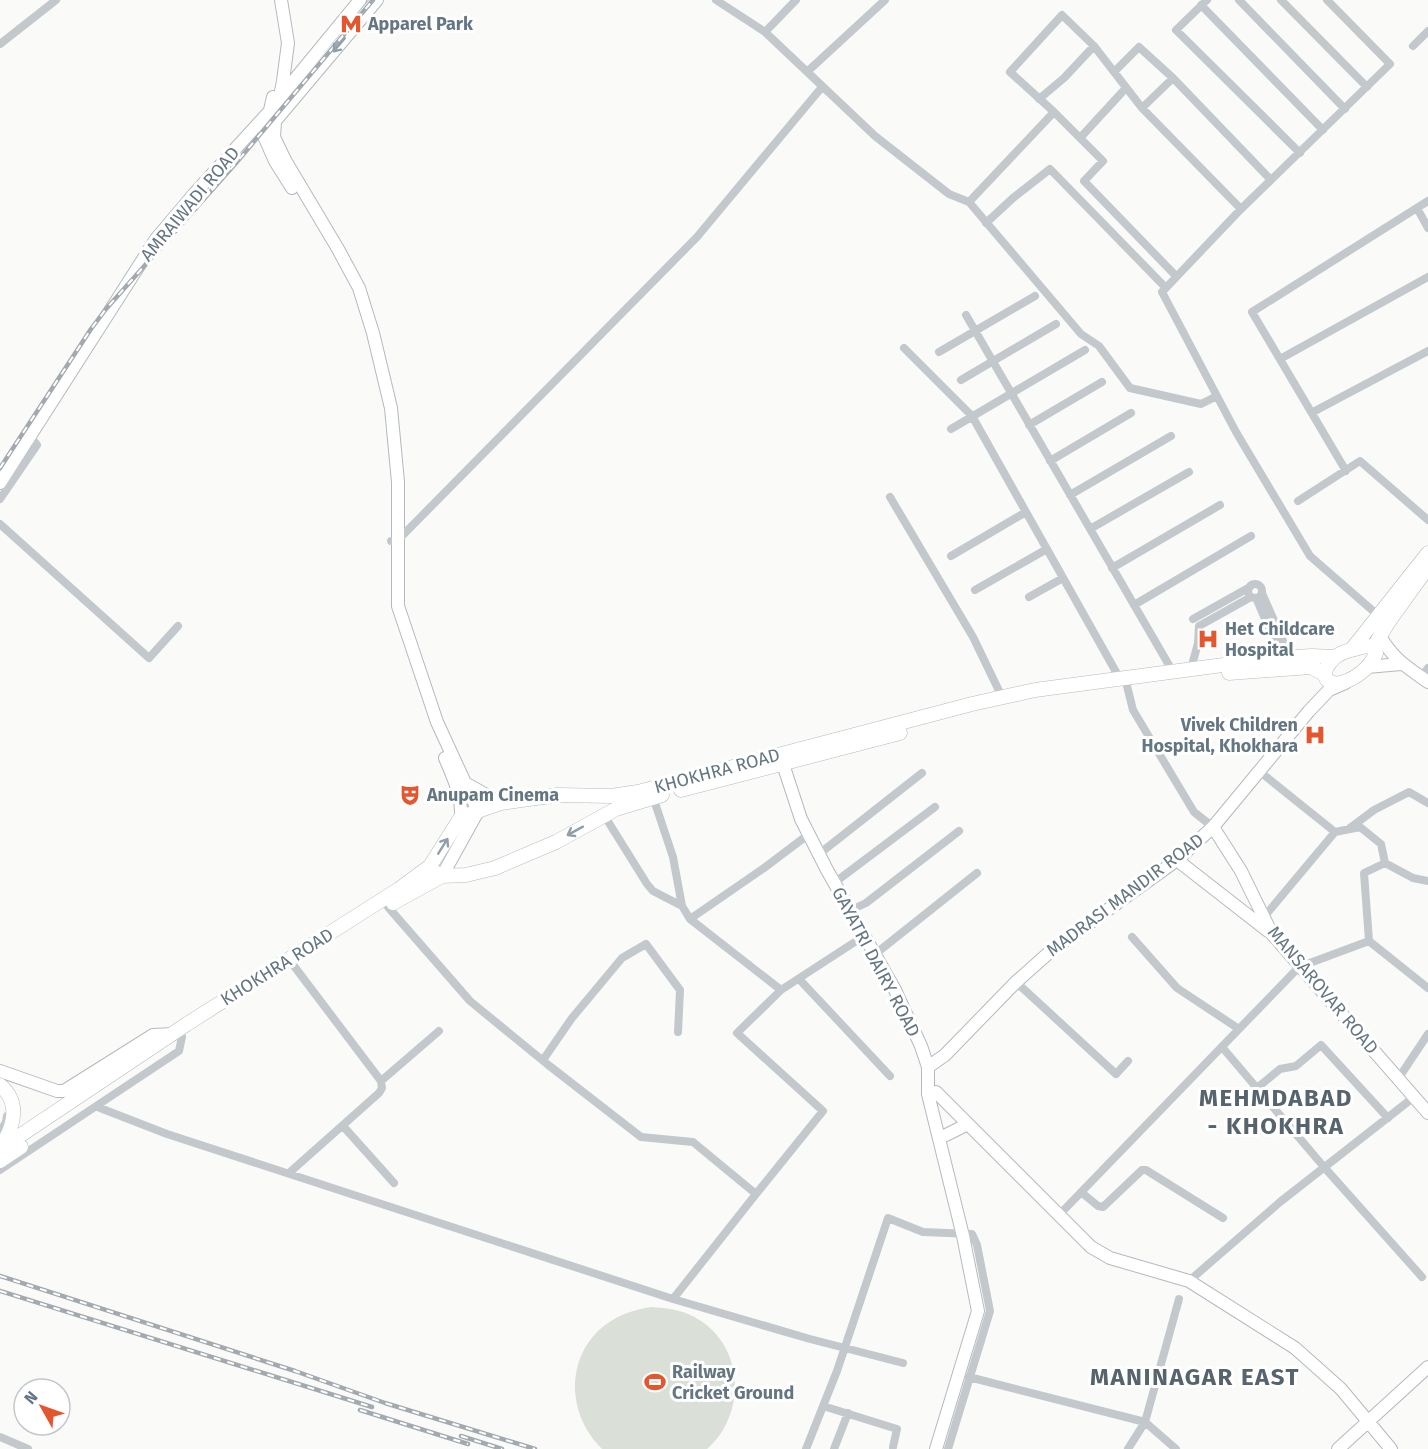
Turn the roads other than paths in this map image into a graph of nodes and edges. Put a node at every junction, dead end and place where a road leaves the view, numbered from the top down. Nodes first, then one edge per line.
1 (56, 0) edge
2 (274, 0) edge
3 (281, 0) edge
4 (360, 0) edge
5 (377, 0) edge
6 (716, 0) edge
7 (796, 0) edge
8 (885, 0) edge
9 (1239, 0) edge
10 (1281, 0) edge
11 (1327, 0) edge
12 (1204, 3) edge
13 (1428, 31) edge
14 (765, 32) junction
15 (0, 44) edge
16 (1094, 46) junction
17 (1413, 46) dead end
18 (808, 71) junction
19 (1114, 72) junction
20 (1173, 78) junction
21 (822, 87) junction
22 (1368, 87) junction
23 (1125, 89) junction
24 (278, 99) junction
25 (1039, 99) junction
26 (1142, 108) junction
27 (1345, 109) junction
28 (1054, 112) junction
29 (271, 118) junction
30 (1323, 130) junction
31 (264, 136) junction
32 (1080, 138) junction
33 (241, 143) junction
34 (1300, 153) junction
35 (285, 169) junction
36 (1271, 180) junction
37 (1428, 201) edge
38 (969, 202) junction
39 (1417, 208) junction
40 (1241, 209) junction
41 (986, 223) junction
42 (1428, 228) edge
43 (1176, 276) junction
44 (1428, 277) edge
45 (1166, 288) junction
46 (1035, 296) dead end
47 (966, 315) dead end
48 (1056, 324) dead end
49 (975, 331) junction
50 (904, 348) dead end
51 (1085, 350) dead end
52 (1428, 351) edge
53 (939, 352) dead end
54 (1280, 359) junction
55 (993, 362) junction
56 (961, 380) dead end
57 (1102, 382) dead end
58 (1011, 393) junction
59 (1217, 396) junction
60 (1313, 412) junction
61 (1131, 413) dead end
62 (972, 416) junction
63 (1029, 425) junction
64 (951, 429) dead end
65 (30, 436) junction
66 (1171, 436) dead end
67 (1050, 460) junction
68 (1346, 471) junction
69 (1189, 472) dead end
70 (0, 483) edge
71 (1070, 495) junction
72 (890, 496) dead end
73 (0, 499) edge
74 (1298, 501) dead end
75 (1220, 505) dead end
76 (1026, 512) junction
77 (1428, 520) edge
78 (0, 524) edge
79 (1090, 529) junction
80 (1251, 536) dead end
81 (394, 541) junction
82 (1047, 549) junction
83 (1428, 553) edge
84 (951, 556) dead end
85 (1428, 567) edge
86 (1113, 568) junction
87 (1063, 578) junction
88 (975, 590) dead end
89 (1256, 596) junction
90 (1029, 597) dead end
91 (1134, 605) junction
92 (1193, 619) dead end
93 (1383, 619) junction
94 (178, 626) dead end
95 (1377, 642) junction
96 (1352, 649) junction
97 (1333, 657) junction
98 (1286, 658) junction
99 (1401, 664) junction
100 (1367, 667) junction
101 (1191, 669) junction
102 (1173, 672) junction
103 (1426, 676) edge
104 (1326, 677) junction
105 (1123, 682) junction
106 (1345, 683) junction
107 (1002, 697) junction
108 (1309, 711) junction
109 (782, 759) junction
110 (1259, 771) junction
111 (922, 773) dead end
112 (465, 783) junction
113 (653, 797) junction
114 (501, 803) junction
115 (1428, 803) edge
116 (610, 807) junction
117 (935, 807) dead end
118 (478, 811) junction
119 (461, 817) junction
120 (1213, 827) junction
121 (1347, 830) junction
122 (959, 831) dead end
123 (1335, 832) junction
124 (808, 834) junction
125 (819, 854) junction
126 (1177, 860) junction
127 (1385, 863) junction
128 (430, 866) junction
129 (977, 873) dead end
130 (442, 876) junction
131 (1428, 881) edge
132 (834, 883) junction
133 (682, 906) junction
134 (388, 907) junction
135 (849, 911) junction
136 (1264, 917) junction
137 (690, 919) junction
138 (1272, 934) junction
139 (864, 936) junction
140 (1132, 937) dead end
141 (1369, 941) junction
142 (874, 955) junction
143 (294, 966) junction
144 (1299, 967) junction
145 (799, 979) junction
146 (1016, 982) junction
147 (1428, 988) edge
148 (781, 990) junction
149 (1239, 1029) junction
150 (439, 1031) dead end
151 (678, 1032) dead end
152 (180, 1034) junction
153 (1428, 1034) edge
154 (162, 1046) junction
155 (1222, 1047) junction
156 (543, 1060) junction
157 (1128, 1061) dead end
158 (0, 1071) edge
159 (928, 1073) junction
160 (890, 1076) dead end
161 (1398, 1079) junction
162 (381, 1081) junction
163 (0, 1085) edge
164 (1257, 1088) junction
165 (936, 1092) junction
166 (0, 1094) edge
167 (1414, 1097) junction
168 (100, 1108) dead end
169 (1428, 1113) edge
170 (1388, 1118) junction
171 (968, 1124) junction
172 (343, 1126) junction
173 (0, 1132) edge
174 (946, 1135) junction
175 (0, 1149) edge
176 (0, 1161) edge
177 (1324, 1167) junction
178 (0, 1170) edge
179 (289, 1173) junction
180 (394, 1183) dead end
181 (1082, 1192) junction
182 (756, 1194) junction
183 (1059, 1215) junction
184 (1223, 1218) dead end
185 (965, 1234) junction
186 (1422, 1277) dead end
187 (1189, 1281) junction
188 (673, 1299) junction
189 (1179, 1299) dead end
190 (845, 1348) junction
191 (903, 1363) dead end
192 (1428, 1367) edge
193 (969, 1377) junction
194 (823, 1406) junction
195 (848, 1413) junction
196 (1369, 1421) junction
197 (1145, 1422) junction
198 (0, 1437) edge
199 (12, 1446) edge
200 (893, 1447) dead end
201 (28, 1449) edge
202 (806, 1449) edge
203 (834, 1449) edge
204 (936, 1449) edge
205 (942, 1449) edge
206 (948, 1449) edge
207 (1128, 1449) edge
208 (1176, 1449) edge
209 (1338, 1449) edge
210 (1391, 1449) edge

1 - 15 street
2 - 29 street
3 - 24 street
4 - 24 street
5 -> 29 street
6 - 14 street
7 - 14 street
8 - 18 street
9 - 27 street
10 - 22 street
11 - 22 street
12 - 30 street
12 - 34 street
13 - 17 street
14 - 18 street
16 - 19 street
16 - 25 street
16 - 25 street
18 - 21 street
19 - 20 street
19 - 23 street
20 - 26 street
20 - 36 street
21 - 38 street
21 - 81 street
22 - 27 street
23 - 26 street
23 - 32 street
24 - 29 street
25 - 28 street
26 - 40 street
27 - 30 street
28 - 32 street
28 - 38 street
29 - 31 street
29 - 33 street, AMRAIWADI ROAD
29 - 35 street
30 - 34 street
31 - 33 street
31 - 35 street
32 - 43 street
33 - 65 street, AMRAIWADI ROAD
34 - 36 street
35 - 81 street
36 - 40 street
37 - 39 street
38 - 41 street
39 - 42 street
39 - 54 street
40 - 43 street
41 - 45 street
41 - 59 street
43 - 45 street
44 - 54 street
45 - 59 street
46 - 49 street
47 - 49 street
48 - 55 street
49 - 53 street
49 - 55 street
50 - 62 street
51 - 58 street
52 - 60 street
54 - 60 street
55 - 56 street
55 - 58 street
57 - 63 street
58 - 62 street
58 - 63 street
59 - 93 street
60 - 68 street
61 - 67 street
62 - 64 street
62 - 76 street
63 - 67 street
65 - 70 street, AMRAIWADI ROAD
65 - 73 street
66 - 71 street
67 - 71 street
68 - 74 street
68 - 77 street
69 - 79 street
71 - 79 street
72 - 107 street
75 - 86 street
76 - 82 street
76 - 84 street
78 - 94 street
79 - 86 street
80 - 91 street
81 - 112 street
81 - 119 street
82 - 87 street
82 - 88 street
83 - 93 main road
85 - 93 main road
86 - 91 street
87 - 90 street
87 - 105 street
89 - 92 street
89 - 98 street
89 - 101 street
91 - 102 street
93 - 95 main road
93 - 96 main road
95 - 96 main road
95 - 99 street
95 - 100 main road
96 - 97 main road
97 - 98 main road, KHOKHRA ROAD
97 - 104 main road
98 - 101 main road, KHOKHRA ROAD
99 - 100 street
99 - 103 street
100 - 106 main road
101 - 102 main road, KHOKHRA ROAD
102 - 105 main road, KHOKHRA ROAD
104 - 105 main road, KHOKHRA ROAD
104 - 106 main road, KHOKHRA ROAD
104 - 108 street
105 - 107 main road, KHOKHRA ROAD
105 - 109 main road, KHOKHRA ROAD
105 - 120 street
106 - 108 street
107 - 109 main road, KHOKHRA ROAD
108 - 110 street, MADRASI MANDIR ROAD
109 - 113 main road, KHOKHRA ROAD
109 - 116 main road, KHOKHRA ROAD
109 - 124 street, GAYATRI DAIRY ROAD
110 - 120 street, MADRASI MANDIR ROAD
110 - 123 street
111 - 125 street
112 - 114 street
112 - 118 street
113 - 116 main road, KHOKHRA ROAD
113 - 133 street
114 - 116 main road, KHOKHRA ROAD
114 - 118 main road, KHOKHRA ROAD
115 - 121 street
116 -> 130 main road, KHOKHRA ROAD
116 - 133 street
117 - 132 street
118 - 119 main road, KHOKHRA ROAD
118 - 130 street
128 -> 119 main road, KHOKHRA ROAD
120 - 126 street, MADRASI MANDIR ROAD
120 - 136 street, MANSAROVAR ROAD
121 - 123 street
121 - 127 street
122 - 135 street
123 - 136 street
124 - 125 street, GAYATRI DAIRY ROAD
124 - 137 street
125 - 132 street, GAYATRI DAIRY ROAD
126 - 138 street
126 - 146 street, MADRASI MANDIR ROAD
127 - 131 street
127 - 141 street
128 - 130 street
128 - 152 main road, KHOKHRA ROAD
129 - 142 street
130 - 134 main road, KHOKHRA ROAD
132 - 135 street, GAYATRI DAIRY ROAD
133 - 137 street
134 - 143 main road, KHOKHRA ROAD
134 - 156 street
135 - 139 street, GAYATRI DAIRY ROAD
136 - 138 street, MANSAROVAR ROAD
137 - 148 street
138 - 144 street, MANSAROVAR ROAD
139 - 142 street, GAYATRI DAIRY ROAD
139 - 145 street
140 - 149 street
141 - 144 street
141 - 147 street
142 - 159 street, GAYATRI DAIRY ROAD
143 - 152 main road, KHOKHRA ROAD
143 - 162 street
144 - 149 street
144 - 161 street, MANSAROVAR ROAD
145 - 148 street
145 - 160 street
146 - 157 street
146 - 159 street, MADRASI MANDIR ROAD
148 - 182 street
149 - 155 street
150 - 162 street
151 - 156 street
152 - 154 main road, KHOKHRA ROAD
152 - 158 street
152 - 178 street
153 - 161 street
154 - 175 main road
154 - 176 main road
155 - 164 street
155 - 181 street
156 - 182 street
159 - 165 street
159 - 185 street, GAYATRI DAIRY ROAD
161 - 167 street, MANSAROVAR ROAD
162 - 172 street
163 - 175 main road
164 - 170 street
164 - 177 street
165 - 171 street
165 - 174 street
166 - 173 street
167 - 169 street, MANSAROVAR ROAD
167 - 170 street
168 - 179 street
170 - 177 street
171 - 174 street
171 - 183 street
172 - 179 street
172 - 180 street
174 - 185 street
177 - 186 street
177 - 187 street
179 - 188 street
181 - 183 street
181 - 184 street
182 - 188 street
183 - 187 street
185 - 190 street
185 - 193 street
185 - 204 street
185 - 205 street
187 - 196 street
188 - 190 street
189 - 197 street
190 - 191 street
190 - 194 street
192 - 196 street
193 - 197 street
193 - 206 street
194 - 195 street
194 - 202 street
195 - 200 street
195 - 203 street
196 - 209 street
196 - 210 street
197 - 207 street
197 - 208 street
198 - 199 street
199 - 201 street

